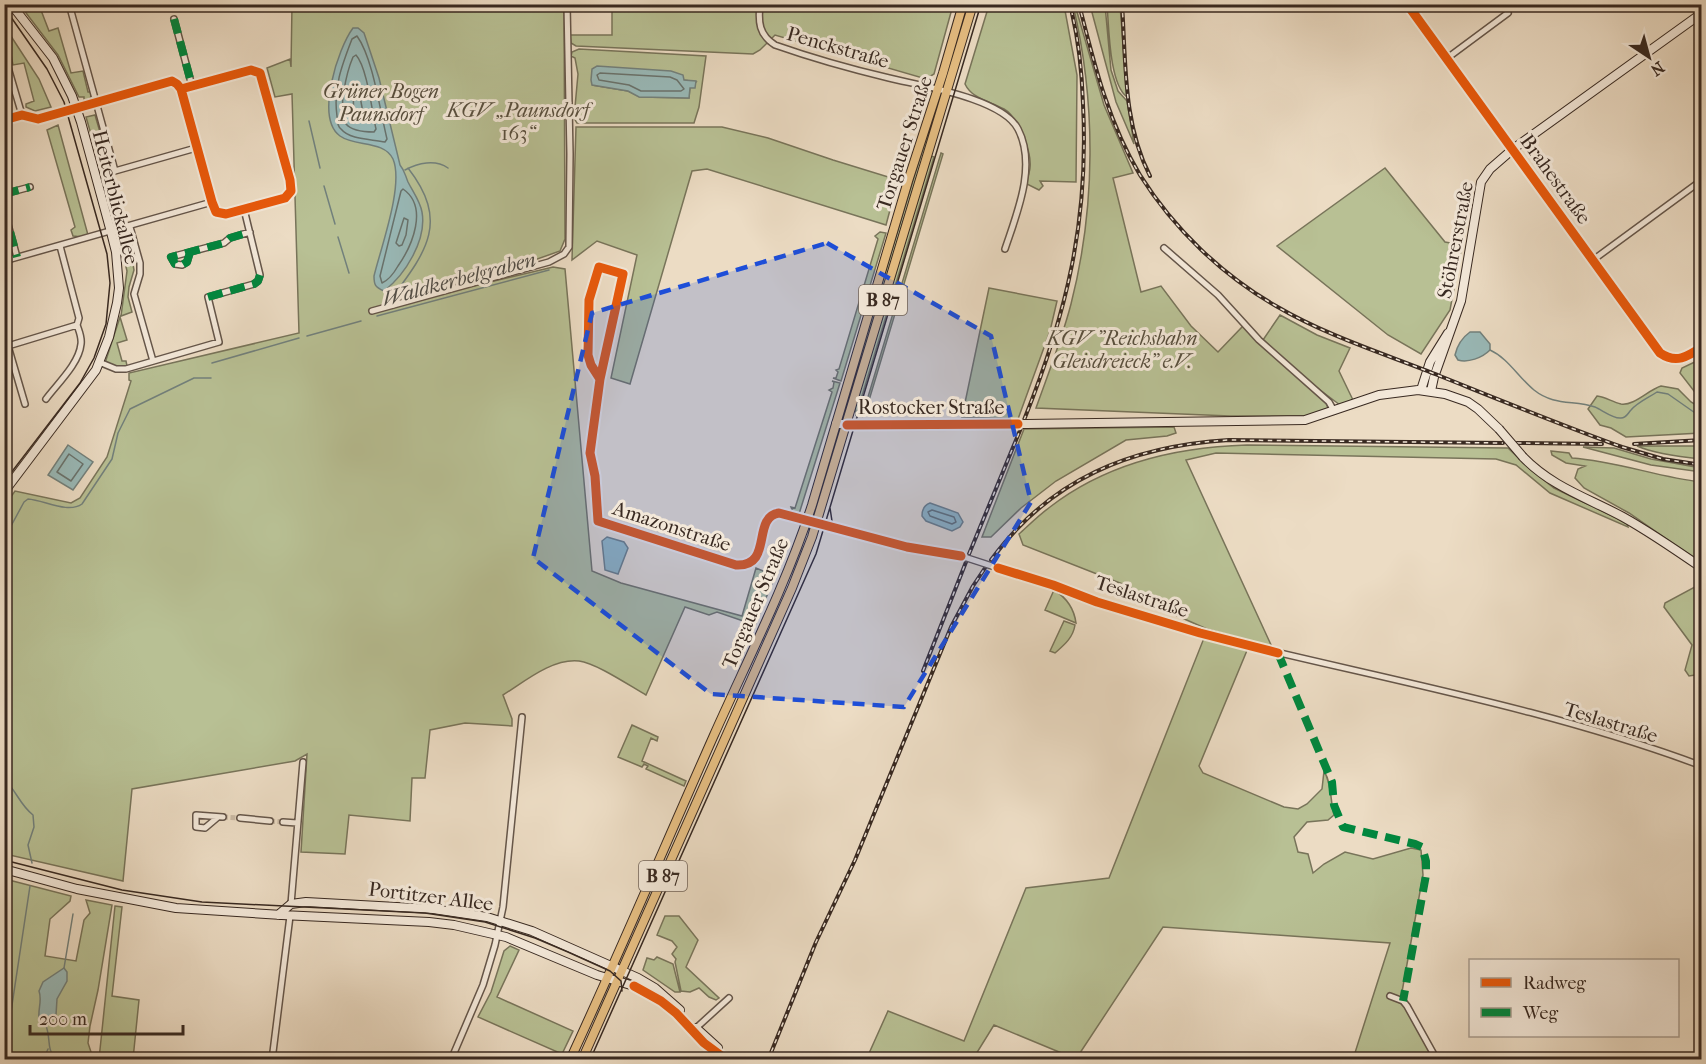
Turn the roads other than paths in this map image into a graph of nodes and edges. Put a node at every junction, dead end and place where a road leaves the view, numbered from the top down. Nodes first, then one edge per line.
1 (11, 4) edge
2 (69, 4) edge
3 (239, 4) edge
4 (245, 4) edge
5 (567, 4) edge
6 (760, 4) edge
7 (963, 4) edge
8 (973, 4) edge
9 (1407, 4) edge
10 (1508, 13) dead end
11 (1701, 13) edge
12 (174, 19) dead end
13 (4, 54) edge
14 (1446, 59) junction
15 (192, 86) junction
16 (181, 89) junction
17 (942, 90) junction
18 (96, 102) junction
19 (76, 108) junction
20 (22, 115) junction
21 (4, 120) edge
22 (196, 148) junction
23 (1513, 149) junction
24 (1701, 180) edge
25 (30, 187) dead end
26 (4, 194) edge
27 (212, 202) junction
28 (244, 209) junction
29 (4, 210) edge
30 (130, 227) junction
31 (111, 232) junction
32 (250, 232) junction
33 (60, 246) junction
34 (1164, 248) dead end
35 (1005, 249) dead end
36 (190, 252) dead end
37 (17, 257) junction
38 (1593, 260) junction
39 (4, 261) edge
40 (372, 311) dead end
41 (77, 325) junction
42 (1451, 330) junction
43 (1701, 347) edge
44 (153, 361) junction
45 (99, 362) junction
46 (600, 379) junction
47 (1421, 390) junction
48 (1431, 391) junction
49 (46, 399) dead end
50 (25, 404) dead end
51 (1334, 411) junction
52 (836, 424) junction
53 (847, 425) junction
54 (4, 492) edge
55 (808, 520) junction
56 (817, 522) junction
57 (1701, 568) edge
58 (522, 717) dead end
59 (303, 762) dead end
60 (1701, 766) edge
61 (240, 818) tunnel mouth
62 (270, 821) tunnel mouth
63 (283, 822) tunnel mouth
64 (297, 823) junction
65 (4, 869) edge
66 (291, 904) junction
67 (278, 915) junction
68 (290, 916) junction
69 (500, 921) junction
70 (497, 935) junction
71 (613, 966) junction
72 (621, 970) junction
73 (607, 978) junction
74 (617, 981) junction
75 (1390, 996) dead end
76 (729, 998) dead end
77 (695, 1029) junction
78 (272, 1059) edge
79 (450, 1059) edge
80 (570, 1059) edge
81 (582, 1059) edge
82 (729, 1059) edge
83 (1437, 1059) edge

1 - 19 main road, Heiterblickallee
2 - 18 street, Heiterblickallee
3 - 4 street
5 - 40 street
6 - 17 street, Penckstraße
7 - 17 main road, Torgauer Straße / B 87
8 - 17 main road, Torgauer Straße / B 87
9 - 14 main road, Brahestraße
10 - 14 street
11 - 23 main road, Stöhrerstraße
12 - 15 street
13 - 20 street
14 - 23 main road, Brahestraße
15 - 16 street
15 - 28 street
16 - 18 street
16 - 22 street
17 - 35 street, Penckstraße
17 - 52 main road, Torgauer Straße / B 87
17 - 53 main road, Torgauer Straße / B 87
18 - 19 street
18 - 22 street, Heiterblickallee
19 - 20 street
19 - 31 main road, Heiterblickallee
20 - 21 street
22 - 27 street
23 - 38 main road, Brahestraße
23 - 42 main road, Stöhrerstraße
24 - 38 street
25 - 26 street
27 - 28 street
27 - 30 street
28 - 32 street
29 - 37 street
30 - 31 street
30 - 44 street, Heiterblickallee
31 - 33 street
31 - 45 main road, Heiterblickallee
32 - 36 street
32 - 44 street
33 - 37 street
33 - 41 street
34 - 51 street
37 - 39 street
38 - 43 main road, Brahestraße
41 - 49 street
41 - 50 street
42 - 47 main road, Stöhrerstraße
42 - 48 main road, Stöhrerstraße
44 - 45 street
45 - 54 main road, Heiterblickallee
46 - 46 street
46 - 55 street, Amazonstraße
47 - 48 main road, Rostocker Straße
47 - 51 main road, Rostocker Straße
48 - 57 main road, Rostocker Straße, bridge
51 - 53 main road, Rostocker Straße
52 - 53 main road, Rostocker Straße
52 - 55 main road, Torgauer Straße / B 87
53 - 56 main road, Torgauer Straße / B 87
55 - 56 street, Amazonstraße
55 - 71 main road, Torgauer Straße / B 87
56 - 60 street, Teslastraße, bridge
56 - 72 main road, Torgauer Straße / B 87
58 - 69 street
59 - 64 street
61 - 62 street
63 - 64 street
64 - 66 street
65 - 67 main road, Portitzer Allee
66 - 67 main road
66 - 69 main road, Portitzer Allee
67 - 68 main road, Portitzer Allee
68 - 70 main road, Portitzer Allee
68 - 78 street
69 - 70 street
69 - 71 main road, Portitzer Allee
70 - 73 main road, Portitzer Allee
70 - 79 street
71 - 72 main road, Portitzer Allee
71 - 73 main road, Torgauer Straße / B 87
72 - 74 main road, Torgauer Straße / B 87
72 - 77 main road, Portitzer Allee
73 - 74 main road, Portitzer Allee
73 - 80 main road, Torgauer Straße / B 87
74 - 77 main road, Portitzer Allee
74 - 81 main road, Torgauer Straße / B 87
75 - 83 street
76 - 77 street
77 - 82 main road

